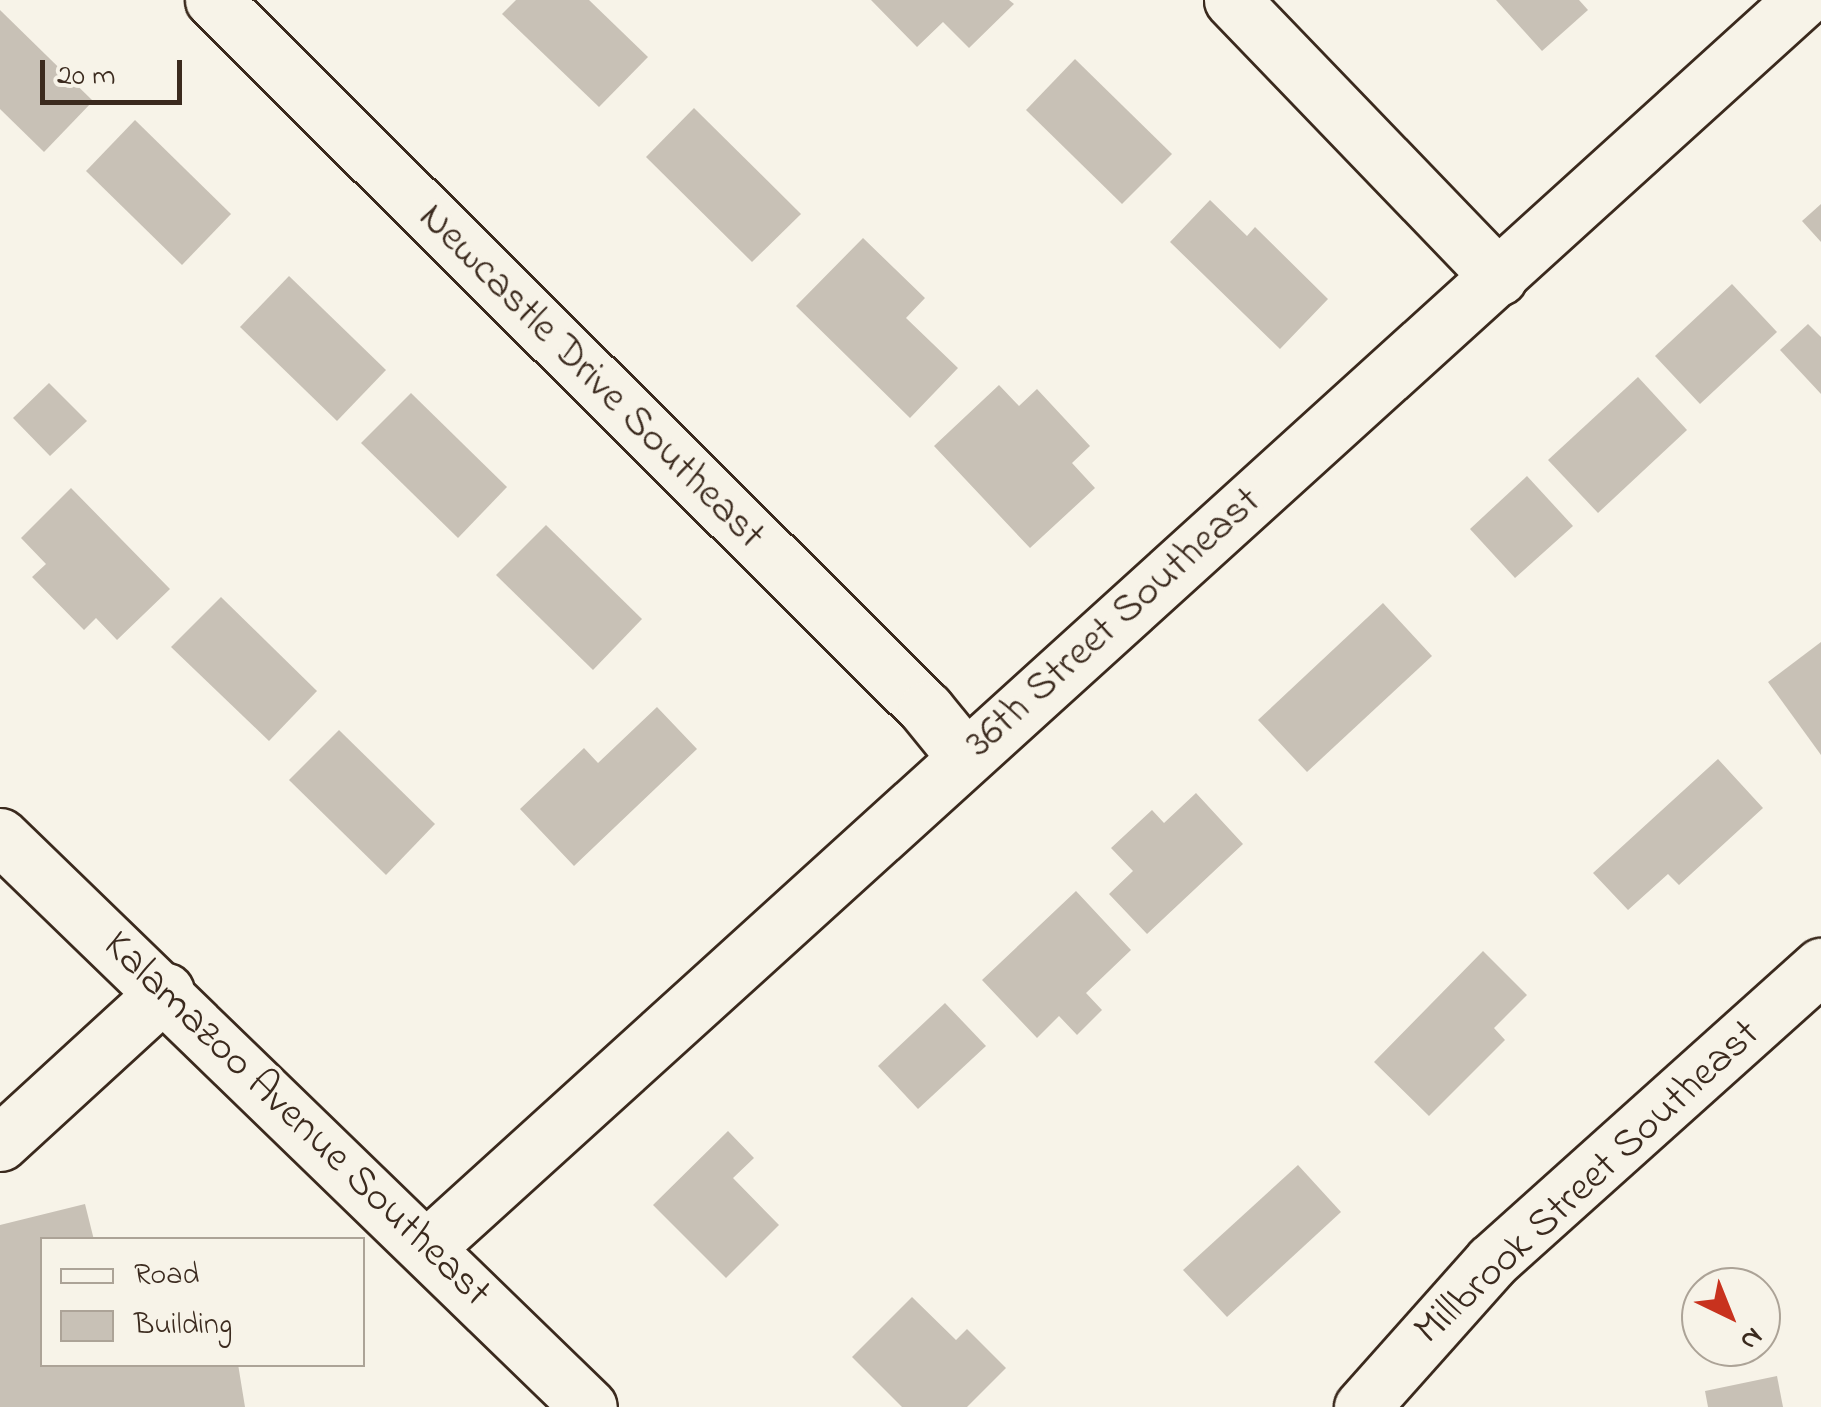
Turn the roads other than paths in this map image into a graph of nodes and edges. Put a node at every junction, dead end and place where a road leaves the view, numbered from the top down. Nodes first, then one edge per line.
1 (213, 0) edge
2 (1232, 0) edge
3 (1802, 0) edge
4 (1500, 277) junction
5 (965, 756) junction
6 (0, 836) edge
7 (1821, 966) edge
8 (166, 991) junction
9 (0, 1143) edge
10 (427, 1247) junction
11 (589, 1407) edge
12 (1362, 1407) edge

1 - 5 street, Newcastle Drive Southeast
2 - 4 street
3 - 4 street, 36th Street Southeast
4 - 5 street, 36th Street Southeast
5 - 10 street, 36th Street Southeast
6 - 8 street, Kalamazoo Avenue Southeast
7 - 12 street, Millbrook Street Southeast
8 - 9 street
8 - 10 street, Kalamazoo Avenue Southeast
10 - 11 street, Kalamazoo Avenue Southeast

